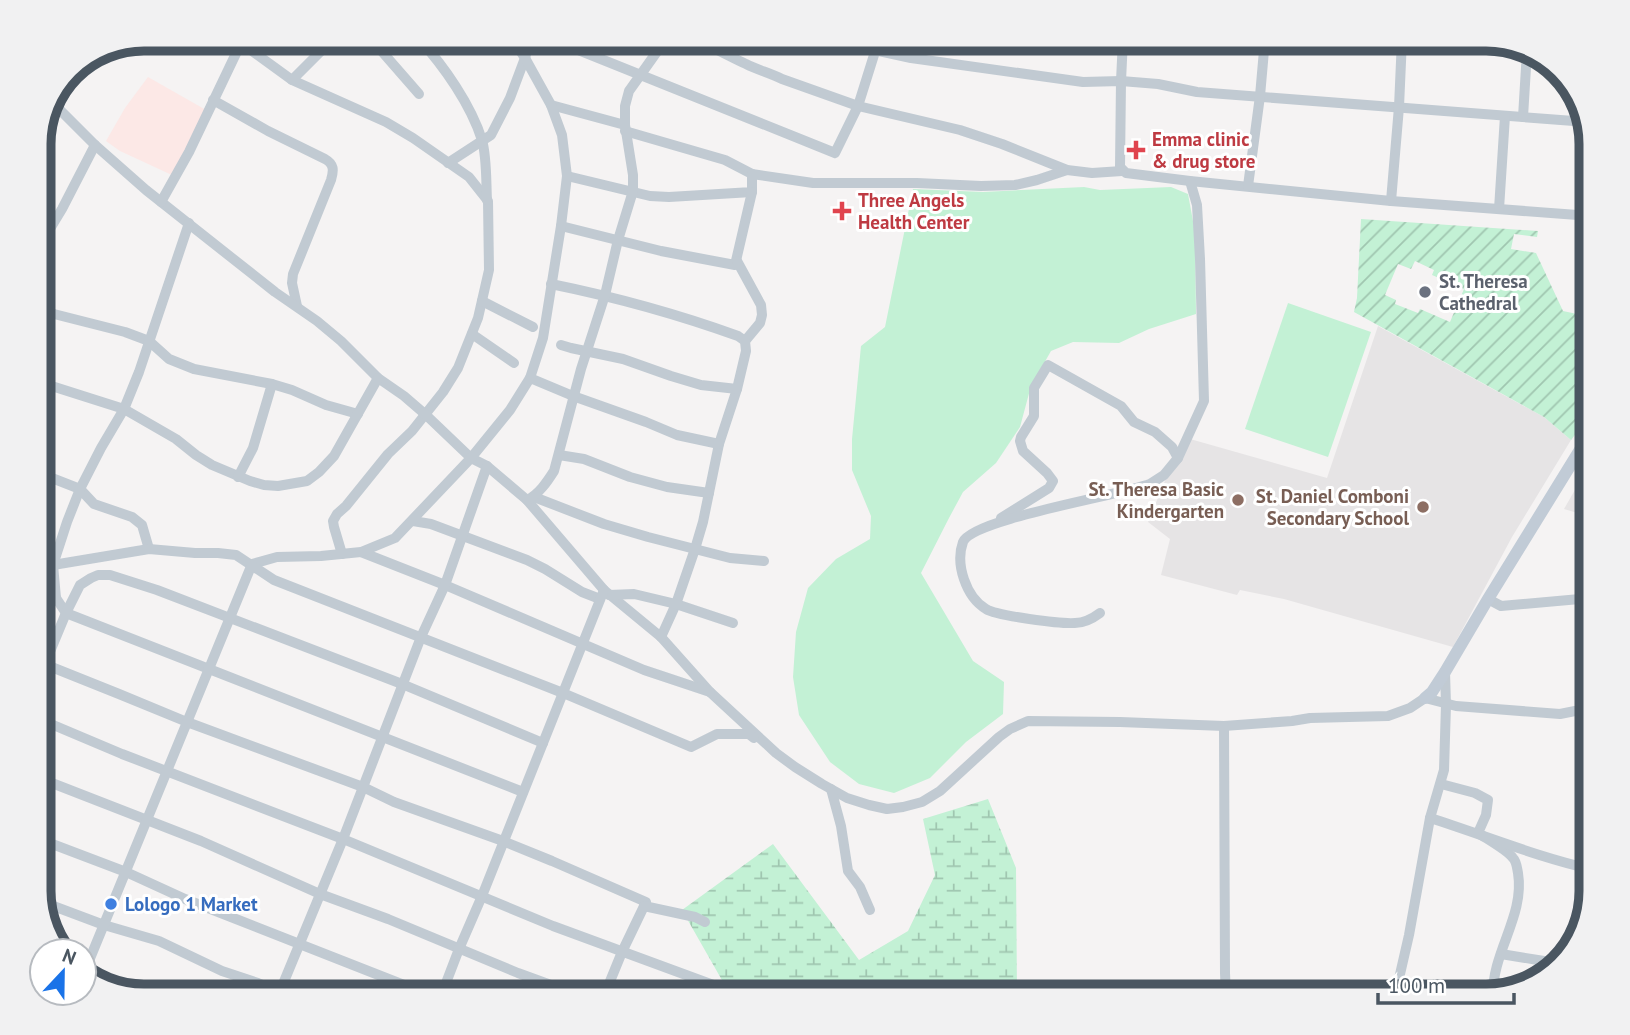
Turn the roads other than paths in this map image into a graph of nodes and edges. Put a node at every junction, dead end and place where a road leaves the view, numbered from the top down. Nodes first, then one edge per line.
1 (237, 51) edge
2 (252, 51) edge
3 (320, 51) edge
4 (382, 51) edge
5 (430, 51) edge
6 (520, 51) edge
7 (527, 51) edge
8 (582, 51) edge
9 (657, 51) edge
10 (722, 51) edge
11 (875, 51) edge
12 (880, 51) edge
13 (1122, 51) edge
14 (1264, 51) edge
15 (1401, 51) edge
16 (525, 58) junction
17 (1526, 60) edge
18 (641, 76) junction
19 (292, 80) junction
20 (1121, 81) junction
21 (419, 94) dead end
22 (1260, 96) junction
23 (213, 100) junction
24 (551, 105) junction
25 (858, 106) junction
26 (1399, 107) junction
27 (58, 108) edge
28 (1505, 116) junction
29 (1523, 117) junction
30 (1576, 121) edge
31 (625, 128) junction
32 (482, 142) junction
33 (95, 145) junction
34 (448, 163) junction
35 (1068, 170) junction
36 (1122, 170) junction
37 (752, 174) junction
38 (567, 176) junction
39 (1191, 181) junction
40 (1248, 186) junction
41 (633, 191) junction
42 (752, 192) junction
43 (488, 201) junction
44 (1391, 201) junction
45 (161, 202) junction
46 (1499, 209) junction
47 (1579, 215) edge
48 (189, 223) junction
49 (561, 226) junction
50 (51, 227) edge
51 (618, 240) junction
52 (737, 261) junction
53 (551, 284) junction
54 (605, 295) junction
55 (482, 301) junction
56 (297, 306) junction
57 (51, 311) edge
58 (533, 327) dead end
59 (472, 334) junction
60 (149, 341) junction
61 (745, 341) junction
62 (561, 345) dead end
63 (587, 351) junction
64 (514, 363) dead end
65 (530, 377) junction
66 (378, 378) junction
67 (272, 384) junction
68 (51, 386) edge
69 (737, 390) junction
70 (573, 397) junction
71 (124, 409) junction
72 (358, 414) junction
73 (426, 415) junction
74 (719, 444) junction
75 (1579, 451) edge
76 (559, 455) junction
77 (471, 458) junction
78 (1178, 458) junction
79 (487, 466) junction
80 (238, 477) junction
81 (51, 478) edge
82 (80, 489) junction
83 (709, 494) junction
84 (530, 499) junction
85 (413, 521) junction
86 (986, 527) junction
87 (463, 536) junction
88 (149, 549) junction
89 (695, 549) junction
90 (361, 552) junction
91 (342, 554) junction
92 (764, 561) dead end
93 (251, 564) junction
94 (53, 565) junction
95 (445, 585) junction
96 (604, 595) junction
97 (51, 597) edge
98 (56, 598) junction
99 (1488, 599) junction
100 (1579, 599) edge
101 (676, 604) junction
102 (66, 613) junction
103 (1100, 613) dead end
104 (229, 619) junction
105 (733, 624) dead end
106 (421, 637) junction
107 (661, 637) junction
108 (51, 643) edge
109 (582, 644) junction
110 (51, 667) edge
111 (208, 670) junction
112 (1445, 672) junction
113 (402, 684) junction
114 (710, 692) junction
115 (563, 693) junction
116 (1425, 698) junction
117 (1447, 705) junction
118 (1579, 710) edge
119 (187, 722) junction
120 (51, 724) edge
121 (1224, 726) junction
122 (382, 738) junction
123 (543, 743) junction
124 (167, 772) junction
125 (51, 783) edge
126 (1441, 784) junction
127 (363, 788) junction
128 (832, 790) junction
129 (523, 792) junction
130 (1430, 818) junction
131 (147, 821) junction
132 (1478, 833) junction
133 (343, 839) junction
134 (503, 841) junction
135 (51, 844) edge
136 (1579, 866) edge
137 (126, 872) junction
138 (320, 894) junction
139 (482, 896) junction
140 (52, 906) edge
141 (644, 906) junction
142 (870, 910) dead end
143 (705, 922) dead end
144 (104, 925) junction
145 (98, 940) edge
146 (300, 943) junction
147 (459, 949) junction
148 (622, 952) junction
149 (1501, 954) junction
150 (1546, 962) edge
151 (1494, 983) edge
152 (260, 984) edge
153 (286, 984) edge
154 (402, 984) edge
155 (446, 984) edge
156 (548, 984) edge
157 (609, 984) edge
158 (710, 984) edge
159 (1225, 984) edge
160 (1398, 984) edge

1 - 23 street
2 - 19 street
3 - 19 street
4 - 21 street
5 - 32 street
6 - 16 street
7 - 16 street
8 - 18 street
9 - 18 street
10 - 25 street
11 - 25 street
12 - 20 street
13 - 20 street
14 - 22 street
15 - 26 street
16 - 24 street
16 - 32 street
17 - 29 street
18 - 25 street
18 - 31 street
19 - 34 street
20 - 22 street
20 - 36 street
22 - 26 street
22 - 40 street
23 - 45 street
23 - 56 street
24 - 31 street
24 - 38 street
25 - 35 street
26 - 28 street
26 - 44 street
27 - 33 street
28 - 29 street
28 - 46 street
29 - 30 street
31 - 37 street
31 - 41 street
32 - 34 street
32 - 43 street
33 - 45 street
33 - 50 street
34 - 43 street
35 - 36 street
35 - 37 street
36 - 39 street
37 - 42 street
38 - 41 street
38 - 49 street
39 - 40 street
39 - 78 street
40 - 44 street
41 - 42 street
41 - 51 street
42 - 52 street
43 - 55 street
44 - 46 street
45 - 48 street
46 - 47 street
48 - 56 street
48 - 60 street
49 - 51 street
49 - 53 street
51 - 52 street
51 - 54 street
52 - 61 street
53 - 54 street
53 - 65 street
54 - 61 street
54 - 63 street
55 - 58 street
55 - 59 street
56 - 66 street
57 - 60 street
59 - 64 street
59 - 73 street
60 - 67 street
60 - 71 street
61 - 69 street
62 - 63 street
63 - 69 street
63 - 70 street
65 - 70 street
65 - 77 street
66 - 72 street
66 - 73 street
67 - 72 street
67 - 80 street
68 - 71 street
69 - 74 street
70 - 74 street
70 - 76 street
71 - 80 street
71 - 82 street
72 - 80 street
73 - 77 street
73 - 91 street
74 - 83 street
75 - 99 street
76 - 83 street
76 - 84 street
77 - 79 street
77 - 85 street
78 - 86 street
78 - 86 street
79 - 84 street
79 - 87 street
81 - 82 street
82 - 88 street
82 - 94 street
83 - 89 street
84 - 89 street
84 - 96 street
85 - 87 street
85 - 90 street
86 - 103 street
87 - 95 street
87 - 96 street
88 - 93 street
88 - 94 street
89 - 92 street
89 - 101 street
90 - 91 street
90 - 95 street
91 - 93 street
93 - 104 street
93 - 106 street
94 - 98 street
95 - 106 street
95 - 109 street
96 - 101 street
96 - 107 street
96 - 109 street
97 - 98 street
98 - 102 street
99 - 100 street
99 - 112 street
101 - 105 street
101 - 107 street
102 - 104 street
102 - 108 street
102 - 111 street
104 - 111 street
104 - 113 street
106 - 113 street
106 - 115 street
107 - 114 street
109 - 114 street
109 - 115 street
110 - 119 street
111 - 119 street
111 - 122 street
112 - 116 street
112 - 117 street
113 - 122 street
113 - 123 street
114 - 128 street
115 - 123 street
115 - 128 street
116 - 117 street
116 - 121 street
117 - 118 street
117 - 126 street
119 - 124 street
119 - 127 street
120 - 124 street
121 - 128 street
121 - 159 street
122 - 127 street
122 - 129 street
123 - 129 street
124 - 131 street
124 - 133 street
125 - 131 street
126 - 130 street
126 - 132 street
127 - 133 street
127 - 134 street
128 - 142 street
129 - 134 street
130 - 132 street
130 - 160 street
131 - 137 street
131 - 138 street
132 - 136 street
132 - 149 street
133 - 138 street
133 - 139 street
134 - 139 street
134 - 141 street
135 - 137 street
137 - 144 street
137 - 146 street
138 - 146 street
138 - 147 street
139 - 147 street
139 - 148 street
140 - 144 street
141 - 143 street
141 - 148 street
144 - 145 street
144 - 152 street
146 - 153 street
146 - 154 street
147 - 155 street
147 - 156 street
148 - 157 street
148 - 158 street
149 - 150 street
149 - 151 street

